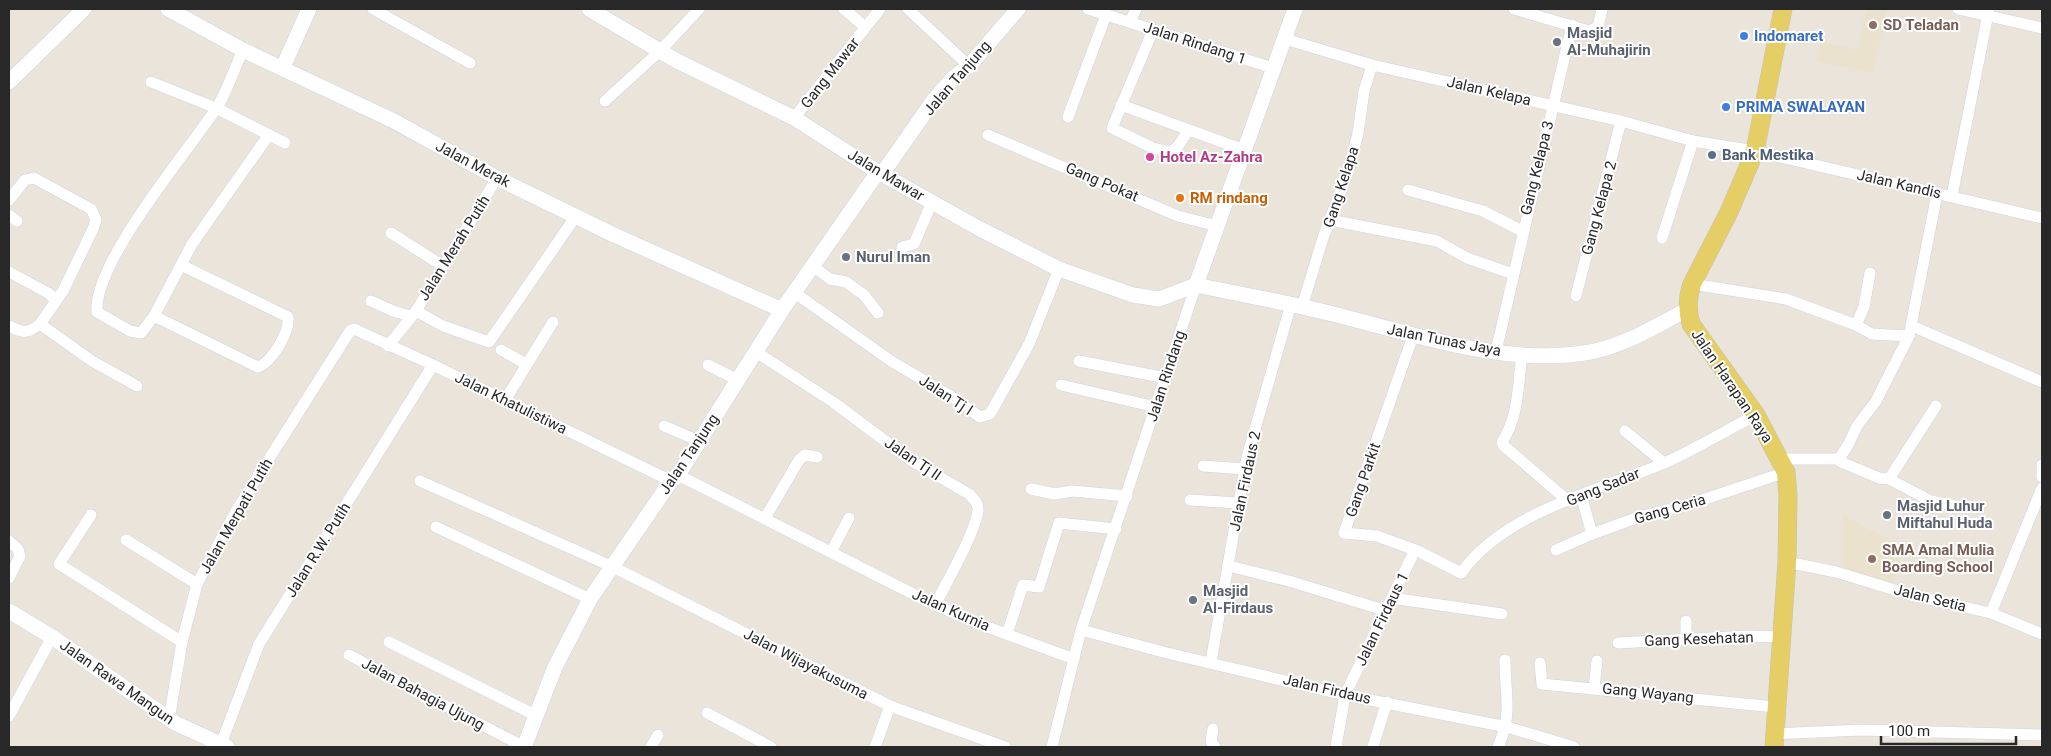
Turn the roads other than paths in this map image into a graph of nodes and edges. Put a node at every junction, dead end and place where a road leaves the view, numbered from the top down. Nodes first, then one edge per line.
1 (84, 9) edge
2 (168, 9) edge
3 (310, 9) edge
4 (373, 9) edge
5 (589, 9) edge
6 (698, 9) edge
7 (844, 9) edge
8 (880, 9) edge
9 (908, 9) edge
10 (926, 9) edge
11 (1018, 9) edge
12 (1088, 9) edge
13 (1136, 9) edge
14 (1295, 9) edge
15 (1514, 9) edge
16 (1602, 9) edge
17 (1783, 9) edge
18 (1958, 9) edge
19 (1988, 12) edge
20 (1106, 15) junction
21 (920, 20) junction
22 (1130, 22) junction
23 (1572, 25) junction
24 (865, 27) junction
25 (2042, 28) edge
26 (1153, 30) junction
27 (1285, 39) junction
28 (243, 50) junction
29 (661, 50) junction
30 (470, 63) dead end
31 (1372, 65) junction
32 (969, 66) junction
33 (283, 67) junction
34 (1273, 68) junction
35 (9, 82) edge
36 (151, 82) dead end
37 (605, 102) dead end
38 (1121, 105) junction
39 (1553, 105) junction
40 (216, 108) junction
41 (1068, 117) dead end
42 (794, 118) junction
43 (1622, 121) junction
44 (1188, 131) junction
45 (988, 135) dead end
46 (268, 136) junction
47 (1693, 141) junction
48 (285, 143) dead end
49 (1244, 150) junction
50 (1755, 151) junction
51 (880, 173) junction
52 (497, 178) junction
53 (1408, 190) dead end
54 (1937, 194) junction
55 (1952, 196) junction
56 (9, 200) edge
57 (932, 202) junction
58 (576, 216) junction
59 (2042, 218) edge
60 (1330, 220) junction
61 (1216, 226) junction
62 (1522, 231) junction
63 (391, 233) dead end
64 (1662, 238) dead end
65 (902, 247) dead end
66 (181, 265) junction
67 (443, 266) junction
68 (813, 266) junction
69 (1059, 269) junction
70 (9, 272) edge
71 (1870, 273) dead end
72 (1513, 274) junction
73 (1692, 284) junction
74 (1196, 285) junction
75 (795, 293) junction
76 (1576, 296) dead end
77 (56, 300) junction
78 (371, 301) dead end
79 (1296, 305) junction
80 (782, 310) junction
81 (1687, 310) junction
82 (413, 313) junction
83 (878, 313) dead end
84 (154, 316) junction
85 (553, 322) dead end
86 (40, 324) junction
87 (1856, 325) junction
88 (9, 326) edge
89 (350, 331) joint
90 (1911, 331) junction
91 (1413, 336) junction
92 (388, 346) junction
93 (501, 350) dead end
94 (1496, 351) junction
95 (756, 352) junction
96 (1522, 354) junction
97 (1079, 361) dead end
98 (526, 364) junction
99 (433, 365) junction
100 (708, 365) dead end
101 (1166, 378) junction
102 (738, 380) junction
103 (2042, 382) edge
104 (1061, 385) dead end
105 (137, 386) dead end
106 (505, 400) junction
107 (1156, 406) junction
108 (1936, 406) dead end
109 (1756, 415) junction
110 (664, 426) dead end
111 (1624, 431) dead end
112 (699, 441) junction
113 (817, 457) dead end
114 (1839, 459) junction
115 (1664, 463) junction
116 (2042, 465) edge
117 (1203, 466) dead end
118 (1782, 466) junction
119 (1245, 469) junction
120 (2042, 476) edge
121 (674, 478) junction
122 (1889, 479) junction
123 (420, 481) dead end
124 (2042, 488) edge
125 (1031, 489) dead end
126 (1581, 495) junction
127 (1127, 496) junction
128 (1190, 500) dead end
129 (1568, 501) junction
130 (1238, 503) junction
131 (1964, 508) dead end
132 (92, 515) dead end
133 (765, 518) junction
134 (848, 518) dead end
135 (436, 527) dead end
136 (1116, 529) junction
137 (1592, 534) junction
138 (9, 540) edge
139 (126, 540) dead end
140 (1415, 550) junction
141 (1556, 550) dead end
142 (832, 552) junction
143 (1787, 562) junction
144 (1229, 566) junction
145 (613, 567) junction
146 (1461, 573) joint
147 (9, 578) edge
148 (197, 584) junction
149 (1392, 598) junction
150 (590, 599) junction
151 (935, 605) junction
152 (9, 611) edge
153 (1387, 611) junction
154 (1991, 613) junction
155 (1502, 614) dead end
156 (1686, 621) dead end
157 (1081, 630) junction
158 (1007, 634) junction
159 (2042, 634) edge
160 (52, 637) junction
161 (1781, 637) junction
162 (1686, 639) junction
163 (182, 642) junction
164 (389, 642) dead end
165 (1618, 643) dead end
166 (348, 655) dead end
167 (1074, 658) junction
168 (1505, 660) dead end
169 (1597, 661) dead end
170 (1210, 662) junction
171 (1540, 663) dead end
172 (1594, 688) junction
173 (1345, 694) junction
174 (1387, 702) junction
175 (890, 706) junction
176 (1775, 707) junction
177 (708, 713) dead end
178 (535, 715) junction
179 (9, 716) edge
180 (169, 720) junction
181 (1507, 727) junction
182 (1213, 729) dead end
183 (2042, 735) edge
184 (658, 736) dead end
185 (1774, 740) edge
186 (224, 746) edge
187 (526, 746) edge
188 (1373, 746) edge
189 (1566, 746) edge
190 (651, 747) edge
191 (771, 747) edge
192 (875, 747) edge
193 (1005, 747) edge
194 (1052, 747) edge
195 (1215, 747) edge
196 (1336, 747) edge
197 (1498, 747) edge

1 - 35 street
2 - 28 street, Jalan Merak
3 - 33 street
4 - 30 street
5 - 29 street, Jalan Mawar
6 - 29 street
7 - 24 street, Gang Mawar
8 - 24 street, Gang Mawar
9 - 21 street
10 - 21 street
11 - 32 street, Jalan Tanjung
12 - 20 street, Jalan Rindang 1
13 - 22 street
14 - 27 street, Jalan Rindang
15 - 23 street
16 - 23 street
17 - 50 main road, Jalan Harapan Raya
18 - 19 street
19 - 25 street
19 - 55 street
20 - 22 street, Jalan Rindang 1
20 - 41 street
21 - 32 street
22 - 26 street, Jalan Rindang 1
23 - 39 street, Gang Kelapa 3
24 - 42 street, Gang Mawar
26 - 34 street, Jalan Rindang 1
26 - 38 street
27 - 31 street, Jalan Kelapa
27 - 34 street, Jalan Rindang
28 - 33 street, Jalan Merak
28 - 40 street
29 - 37 street
29 - 42 street, Jalan Mawar
31 - 39 street, Jalan Kelapa
31 - 60 street, Gang Kelapa
32 - 51 street, Jalan Tanjung
33 - 52 street, Jalan Merak
34 - 49 street, Jalan Rindang
36 - 40 street
38 - 44 street
38 - 44 street
39 - 43 street, Jalan Kelapa
39 - 62 street, Gang Kelapa 3
40 - 46 street
40 - 84 street
42 - 51 street, Jalan Mawar
43 - 47 street, Jalan Kelapa
43 - 76 street, Gang Kelapa 2
44 - 49 street
45 - 61 street, Gang Pokat
46 - 48 street
46 - 66 street
47 - 50 street, Jalan Kelapa
47 - 64 street
49 - 61 street, Jalan Rindang
50 - 54 street, Jalan Kandis
50 - 73 main road, Jalan Harapan Raya
51 - 57 street, Jalan Mawar
51 - 68 street, Jalan Tanjung
52 - 58 street, Jalan Merak
52 - 67 street, Jalan Merah Putih
53 - 62 street, Gang Kelapa 3
54 - 55 street, Jalan Kandis
54 - 90 street
55 - 59 street, Jalan Kandis
56 - 77 street
57 - 65 street
57 - 69 street, Jalan Mawar
58 - 80 street, Jalan Merak
58 - 82 street
60 - 72 street
60 - 79 street, Gang Kelapa
61 - 74 street, Jalan Rindang
62 - 72 street, Gang Kelapa 3
63 - 67 street
66 - 84 street
66 - 84 street
67 - 82 street, Jalan Merah Putih
68 - 75 street, Jalan Tanjung
68 - 83 street
69 - 74 street, Jalan Mawar
69 - 75 street, Jalan Tj I
70 - 77 street
71 - 87 street
72 - 94 street, Gang Kelapa 3
73 - 81 main road, Jalan Harapan Raya
73 - 87 street
74 - 79 street, Jalan Tunas Jaya
74 - 101 street, Jalan Rindang
75 - 80 street, Jalan Tanjung
77 - 86 street
78 - 82 street, Jalan Merah Putih
79 - 91 street, Jalan Tunas Jaya
79 - 119 street, Jalan Firdaus 2
80 - 95 street, Jalan Tanjung
81 - 96 street, Jalan Tunas Jaya
81 - 109 main road, Jalan Harapan Raya
82 - 92 street, Jalan Merah Putih
85 - 98 street
86 - 88 street
86 - 105 street
87 - 90 street
89 - 92 street, Jalan Khatulistiwa
89 - 148 street, Jalan Merpati Putih
90 - 103 street
90 - 114 street
91 - 94 street, Jalan Tunas Jaya
91 - 140 street, Gang Parkit
92 - 99 street, Jalan Khatulistiwa
93 - 98 street
94 - 96 street, Jalan Tunas Jaya
95 - 102 street, Jalan Tanjung
95 - 151 street, Jalan Tj II
96 - 129 street
97 - 101 street
98 - 106 street
99 - 106 street, Jalan Khatulistiwa
99 - 186 street, Jalan R.W. Putih
100 - 102 street
101 - 107 street, Jalan Rindang
102 - 112 street, Jalan Tanjung
104 - 107 street
106 - 121 street, Jalan Khatulistiwa
107 - 127 street, Jalan Rindang
108 - 122 street
109 - 115 street, Gang Sadar
109 - 118 main road, Jalan Harapan Raya
110 - 112 street
111 - 115 street
112 - 121 street, Jalan Tanjung
113 - 133 street
114 - 118 street, Gang Ceria
114 - 122 street
115 - 126 street, Gang Sadar
116 - 120 street
117 - 119 street
118 - 137 street, Gang Ceria
118 - 143 main road, Jalan Harapan Raya
119 - 130 street, Jalan Firdaus 2
121 - 133 street, Jalan Kurnia
121 - 145 street, Jalan Tanjung
122 - 131 street
123 - 145 street, Jalan Wijayakusuma
124 - 154 street
125 - 127 street
126 - 129 street, Gang Sadar
126 - 137 street
127 - 136 street, Jalan Rindang
128 - 130 street
129 - 146 street, Gang Sadar
130 - 144 street, Jalan Firdaus 2
132 - 163 street
133 - 142 street, Jalan Kurnia
134 - 142 street
135 - 150 street
136 - 157 street, Jalan Rindang
136 - 158 street
137 - 141 street, Gang Ceria
138 - 147 street
139 - 148 street
140 - 146 street, Gang Parkit
140 - 149 street, Jalan Firdaus 1
142 - 151 street, Jalan Kurnia
143 - 154 street, Jalan Setia
143 - 161 main road, Jalan Harapan Raya
144 - 153 street
144 - 170 street, Jalan Firdaus 2
145 - 150 street, Jalan Tanjung
145 - 175 street, Jalan Wijayakusuma
148 - 163 street, Jalan Merpati Putih
149 - 153 street, Jalan Firdaus 1
149 - 155 street
150 - 178 street, Jalan Tanjung
151 - 158 street, Jalan Kurnia
152 - 160 street, Jalan Rawa Mangun
153 - 173 street, Jalan Firdaus 1
154 - 159 street, Jalan Setia
156 - 162 street
157 - 167 street, Jalan Rindang
157 - 170 street, Jalan Firdaus
158 - 167 street, Jalan Kurnia
160 - 179 street
160 - 180 street, Jalan Rawa Mangun
161 - 162 street, Gang Kesehatan
161 - 176 main road, Jalan Harapan Raya
162 - 165 street, Gang Kesehatan
163 - 180 street, Jalan Merpati Putih
164 - 178 street
166 - 187 street, Jalan Bahagia Ujung
167 - 194 street, Jalan Rindang
168 - 181 street
169 - 172 street
170 - 173 street, Jalan Firdaus
171 - 172 street, Gang Wayang
172 - 176 street, Gang Wayang
173 - 174 street, Jalan Firdaus
173 - 196 street, Jalan Firdaus 1
174 - 181 street, Jalan Firdaus
174 - 188 street
175 - 192 street
175 - 193 street, Jalan Wijayakusuma
176 - 185 main road, Jalan Harapan Raya
177 - 191 street
178 - 187 street, Jalan Tanjung
180 - 186 street, Jalan Rawa Mangun
181 - 189 street, Jalan Firdaus
181 - 197 street
182 - 195 street
183 - 185 street
184 - 190 street

